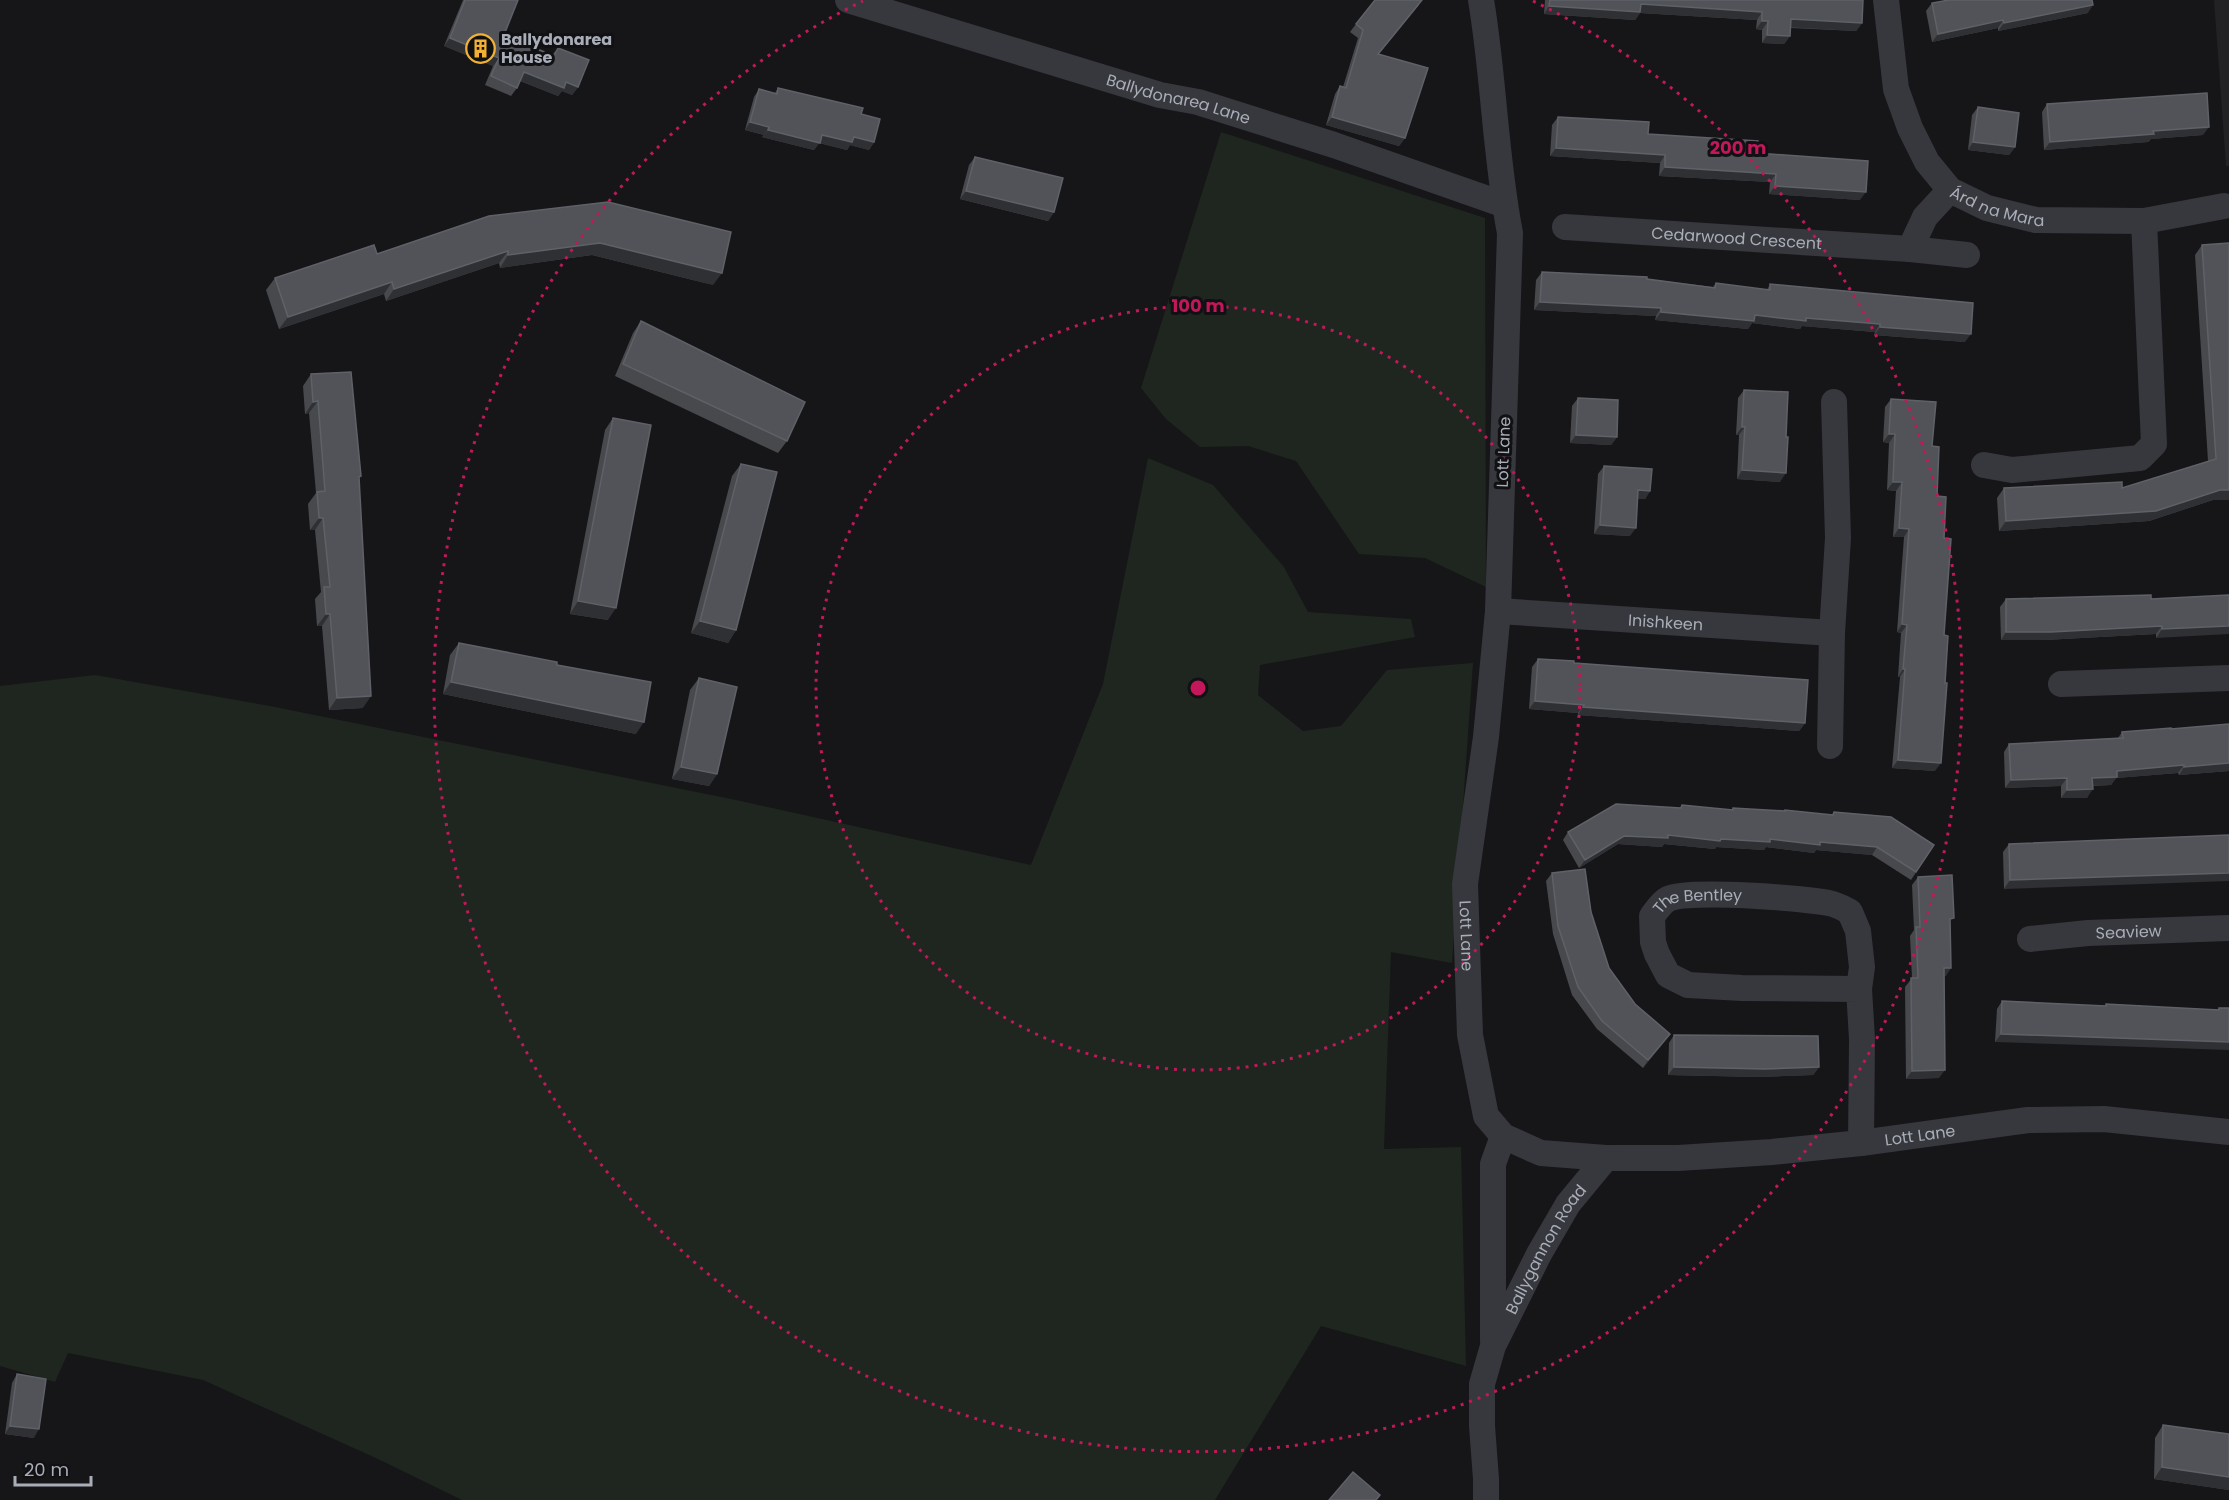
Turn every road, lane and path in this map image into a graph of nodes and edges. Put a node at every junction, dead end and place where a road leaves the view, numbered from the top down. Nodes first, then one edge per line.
1 (848, 0) edge
2 (1481, 0) edge
3 (1886, 0) edge
4 (1950, 190) junction
5 (1505, 205) junction
6 (2224, 206) dead end
7 (2144, 221) junction
8 (1565, 227) dead end
9 (1910, 249) junction
10 (1967, 255) dead end
11 (1834, 402) dead end
12 (1984, 465) dead end
13 (1498, 611) junction
14 (1832, 633) junction
15 (2229, 678) edge
16 (2061, 684) dead end
17 (1830, 747) dead end
18 (2229, 928) edge
19 (2030, 939) dead end
20 (1859, 989) junction
21 (2229, 1132) edge
22 (1503, 1136) junction
23 (1861, 1143) junction
24 (1606, 1158) junction
25 (1493, 1347) junction
26 (1486, 1500) edge

1 - 5 street, Ballydonarea Lane
2 - 5 street, Lott Lane
3 - 4 street, Árd na Mara
4 - 7 street, Árd na Mara
4 - 9 street
5 - 13 street, Lott Lane
6 - 7 street, Árd na Mara
7 - 12 street
8 - 9 street, Cedarwood Crescent
9 - 10 street, Cedarwood Crescent
11 - 14 street
13 - 14 street, Inishkeen
13 - 22 street, Lott Lane
14 - 17 street
15 - 16 street
18 - 19 street, Seaview
20 - 20 street, The Bentley
20 - 23 street, The Bentley
21 - 23 street, Lott Lane
22 - 24 street, Lott Lane
22 - 25 street, Ballygannon Road
23 - 24 street, Lott Lane
24 - 25 street, Ballygannon Road
25 - 26 street, Ballygannon Road

